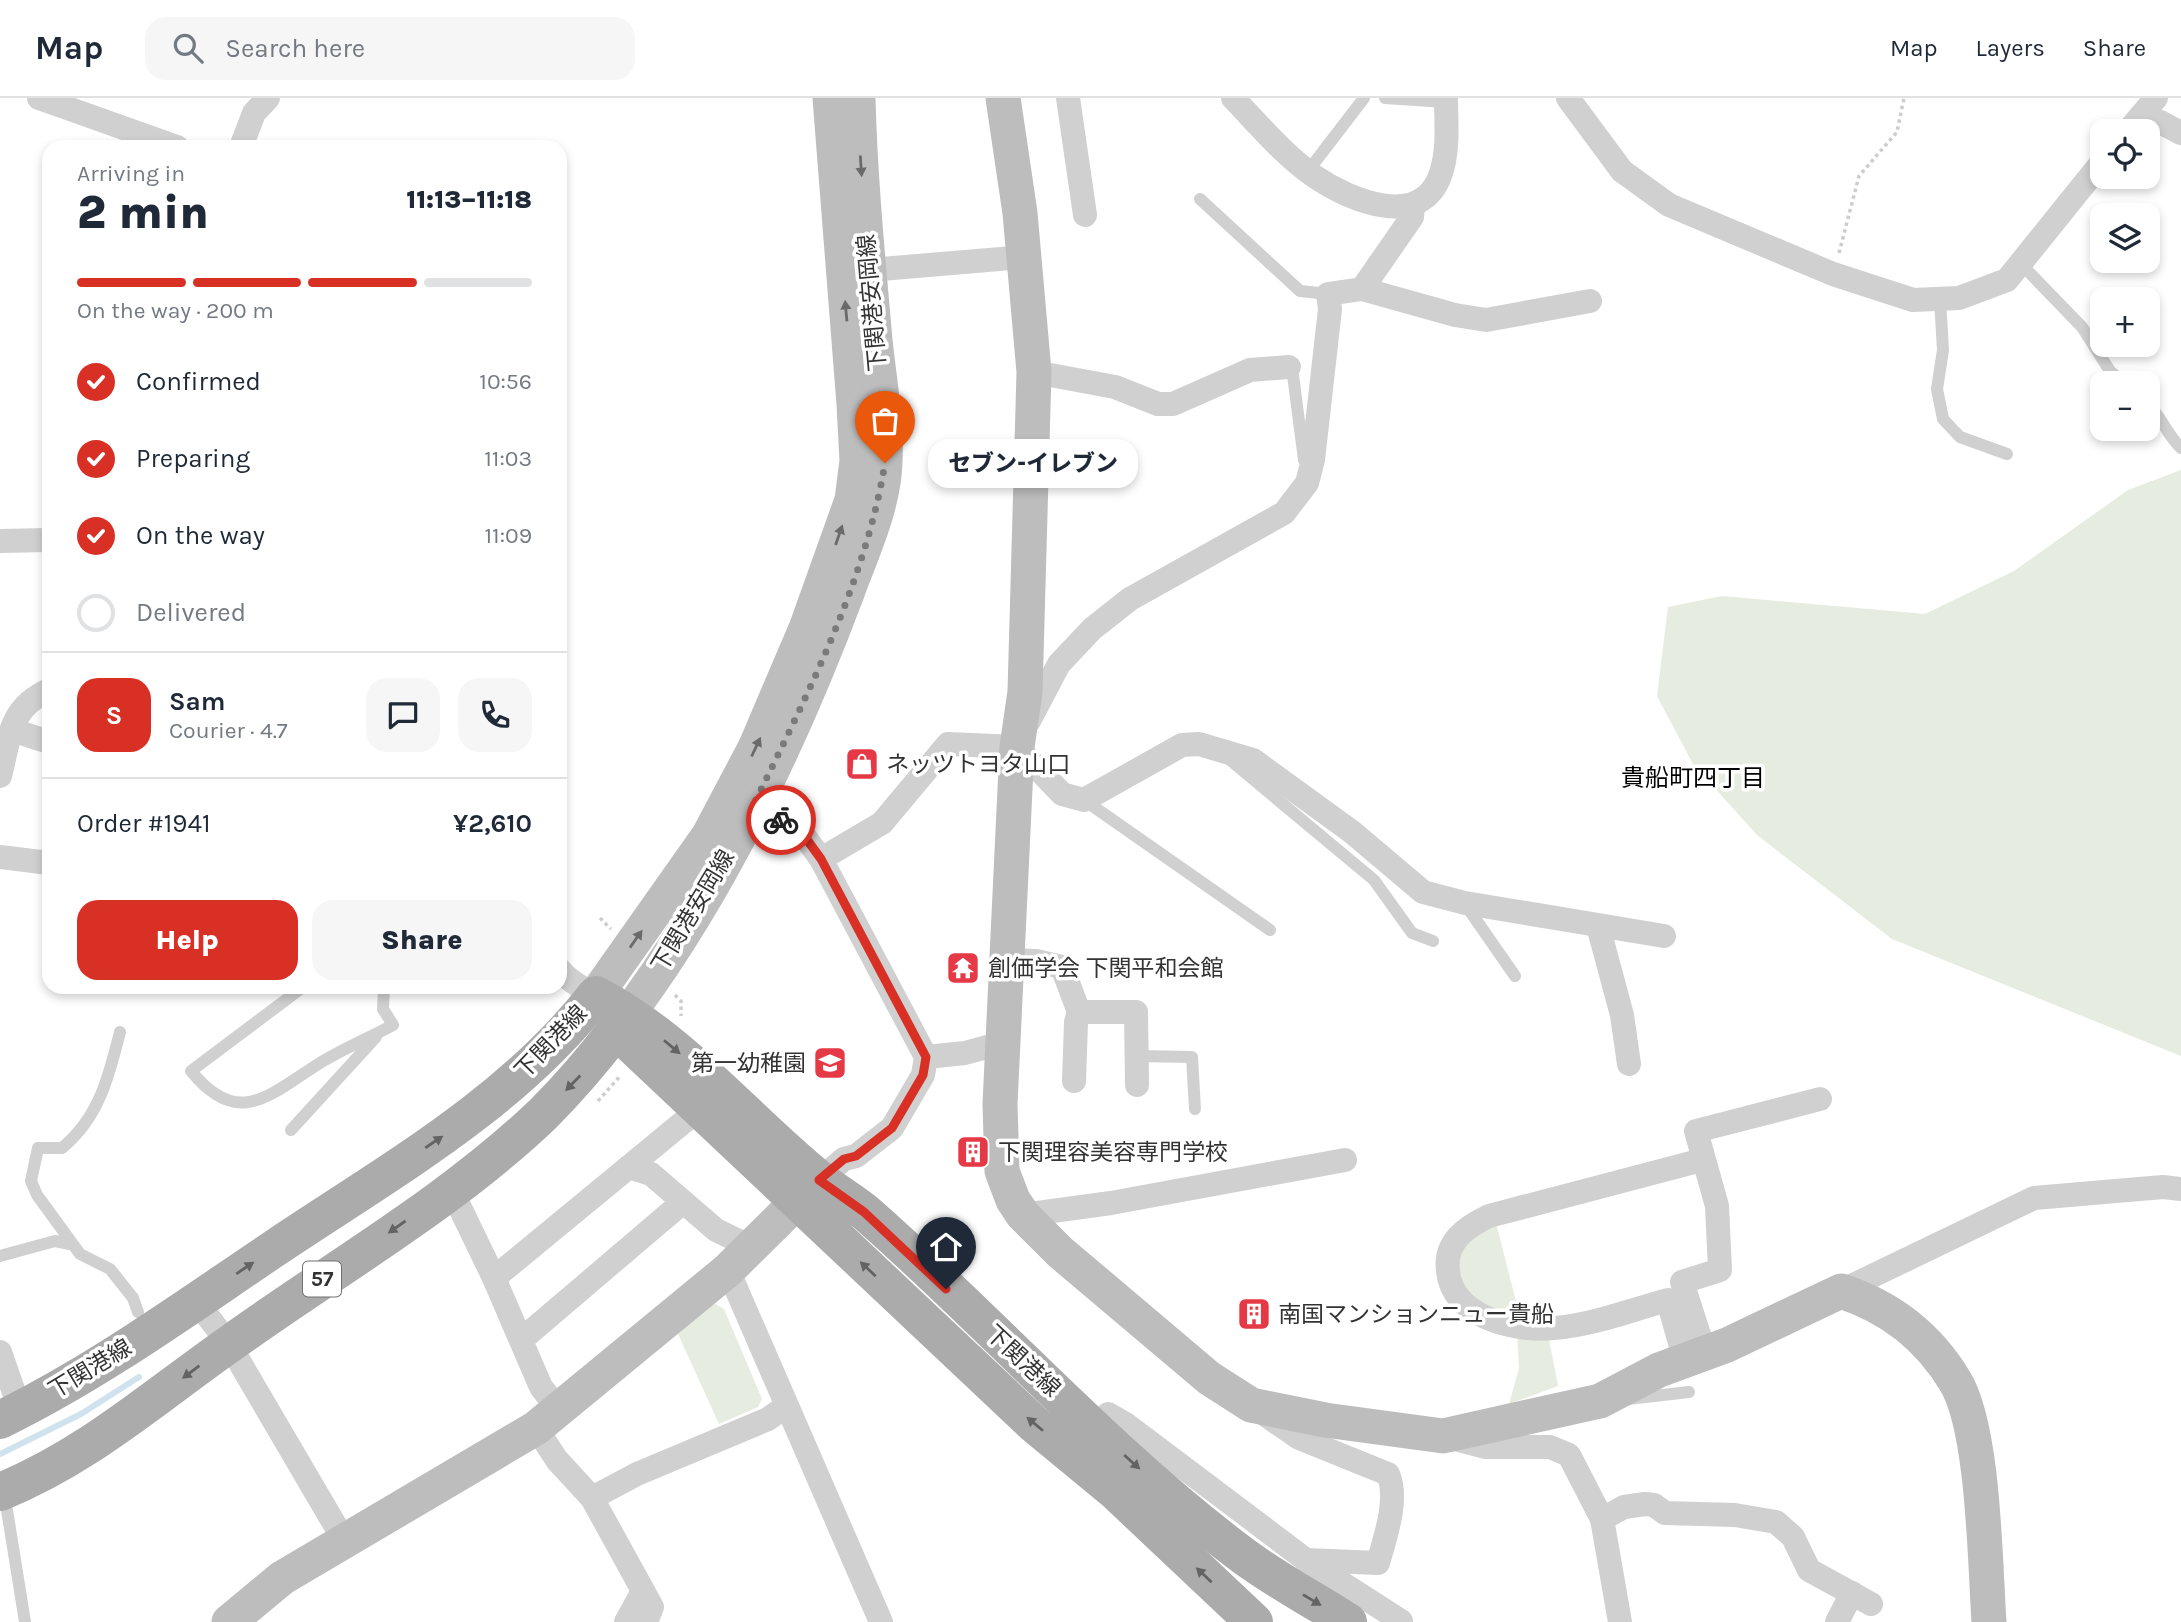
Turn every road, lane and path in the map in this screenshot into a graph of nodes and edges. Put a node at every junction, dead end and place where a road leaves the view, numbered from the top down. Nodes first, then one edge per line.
1 (39, 98) edge
2 (268, 98) edge
3 (830, 98) edge
4 (858, 98) edge
5 (1003, 98) edge
6 (1068, 98) edge
7 (1233, 98) edge
8 (1364, 98) edge
9 (1385, 98) edge
10 (1568, 98) edge
11 (1904, 98) edge
12 (2156, 98) edge
13 (1446, 100) edge
14 (2138, 119) edge
15 (2160, 122) edge
16 (2181, 133) edge
17 (157, 140) edge
18 (244, 140) edge
19 (1308, 170) junction
20 (2090, 177) edge
21 (1200, 199) dead end
22 (1413, 207) junction
23 (1086, 215) dead end
24 (1025, 257) junction
25 (2022, 265) junction
26 (869, 270) junction
27 (1836, 275) junction
28 (1362, 289) junction
29 (1328, 294) junction
30 (1940, 300) junction
31 (1590, 301) dead end
32 (1289, 367) joint
33 (2110, 371) edge
34 (1034, 372) junction
35 (2160, 416) edge
36 (2181, 448) edge
37 (2007, 454) dead end
38 (1307, 483) junction
39 (42, 540) edge
40 (0, 541) edge
41 (42, 694) edge
42 (12, 730) junction
43 (42, 740) edge
44 (1017, 747) junction
45 (1217, 748) junction
46 (0, 776) edge
47 (743, 800) junction
48 (1084, 800) junction
49 (0, 857) edge
50 (821, 859) junction
51 (42, 862) edge
52 (1465, 903) junction
53 (1598, 926) junction
54 (1270, 930) dead end
55 (1664, 936) dead end
56 (1433, 941) dead end
57 (1008, 960) junction
58 (1515, 976) dead end
59 (571, 981) edge
60 (294, 994) edge
61 (384, 994) edge
62 (1079, 1013) junction
63 (623, 1022) junction
64 (381, 1031) junction
65 (120, 1032) dead end
66 (1005, 1042) junction
67 (1136, 1056) junction
68 (926, 1057) junction
69 (1629, 1064) dead end
70 (1074, 1081) dead end
71 (1137, 1085) dead end
72 (1820, 1099) dead end
73 (698, 1110) junction
74 (1195, 1110) dead end
75 (291, 1130) dead end
76 (1345, 1160) dead end
77 (1702, 1160) junction
78 (629, 1167) junction
79 (451, 1189) junction
80 (2181, 1189) edge
81 (808, 1191) junction
82 (683, 1202) junction
83 (1023, 1215) junction
84 (70, 1244) junction
85 (0, 1256) edge
86 (739, 1258) junction
87 (494, 1278) junction
88 (1841, 1291) junction
89 (196, 1301) junction
90 (138, 1312) dead end
91 (521, 1340) junction
92 (229, 1344) junction
93 (0, 1352) edge
94 (1693, 1369) junction
95 (1251, 1405) junction
96 (785, 1407) junction
97 (10, 1415) edge
98 (548, 1419) junction
99 (1443, 1436) junction
100 (1083, 1441) junction
101 (4, 1485) edge
102 (592, 1498) junction
103 (1602, 1519) junction
104 (345, 1542) junction
105 (1306, 1560) junction
106 (643, 1591) junction
107 (1401, 1621) edge
108 (25, 1622) edge
109 (229, 1622) edge
110 (626, 1622) edge
111 (646, 1622) edge
112 (881, 1622) edge
113 (1254, 1622) edge
114 (1348, 1622) edge
115 (1620, 1622) edge
116 (1838, 1622) edge
117 (1989, 1622) edge

1 - 17 street
2 - 18 street
47 -> 3 street, 下関港安岡線
4 -> 26 street, 下関港安岡線
5 - 24 street
6 - 23 street
7 - 19 street
8 - 19 lane
9 - 13 lane
10 - 27 street
11 - 27 path
12 - 14 street
13 - 22 street
15 - 16 street
19 - 22 street
20 - 25 street
21 - 29 lane
22 - 28 street
24 - 26 street
24 - 34 street
25 - 30 street
25 - 33 lane
26 - 47 street, 下関港安岡線
27 - 30 street
28 - 29 street
28 - 31 street
29 - 38 street
30 - 37 lane
32 - 34 street
32 - 38 lane
34 - 44 street
35 - 36 lane
38 - 44 street
39 - 40 street
41 - 42 street
42 - 43 street
42 - 46 street
44 - 48 street
44 - 50 street
44 - 57 street
45 - 48 street
45 - 52 street
45 - 56 lane
47 - 50 street
59 -> 47 street, 下関港安岡線
47 - 63 street, 下関港安岡線
48 - 54 lane
49 - 51 street
50 - 68 street
52 - 53 street
52 - 58 lane
53 - 55 street
53 - 69 street
57 - 62 street
57 - 66 street
59 - 63 main road, 下関港線
89 -> 59 main road, 下関港線 / 57
60 - 64 lane
61 - 64 lane
62 - 67 street
62 - 70 street
63 - 73 main road, 下関港線
63 -> 79 main road, 下関港線 / 57
63 -> 81 main road, 下関港線
64 - 75 lane
65 - 84 lane
66 - 68 street
66 - 83 street
67 - 71 street
67 - 74 lane
68 - 81 street
72 - 77 street
73 - 78 street
73 - 81 main road, 下関港線
76 - 83 street
77 - 94 street
77 - 94 street
78 - 82 street
78 - 87 street
79 - 87 street
79 -> 92 main road, 下関港線 / 57
80 - 88 street
81 - 86 street
81 - 100 main road, 下関港線
82 - 86 street
82 - 91 street
83 - 95 street
84 - 85 lane
84 - 90 lane
86 - 96 street
86 - 98 street
87 - 91 street
88 - 94 street
88 - 117 street
89 - 92 street
89 - 97 main road, 下関港線 / 57
91 - 98 street
92 -> 101 main road, 下関港線 / 57
92 - 104 street
93 - 97 street
94 - 99 street
95 - 99 street
95 - 105 street
96 - 102 street
96 - 112 street
98 - 102 street
98 - 104 street
99 - 103 street
100 - 105 street
113 -> 100 main road, 下関港線
100 -> 114 main road, 下関港線
101 - 108 lane
102 - 106 street
103 - 115 street
103 - 116 street
104 - 109 street
105 - 107 street
106 - 110 street
106 - 111 street

